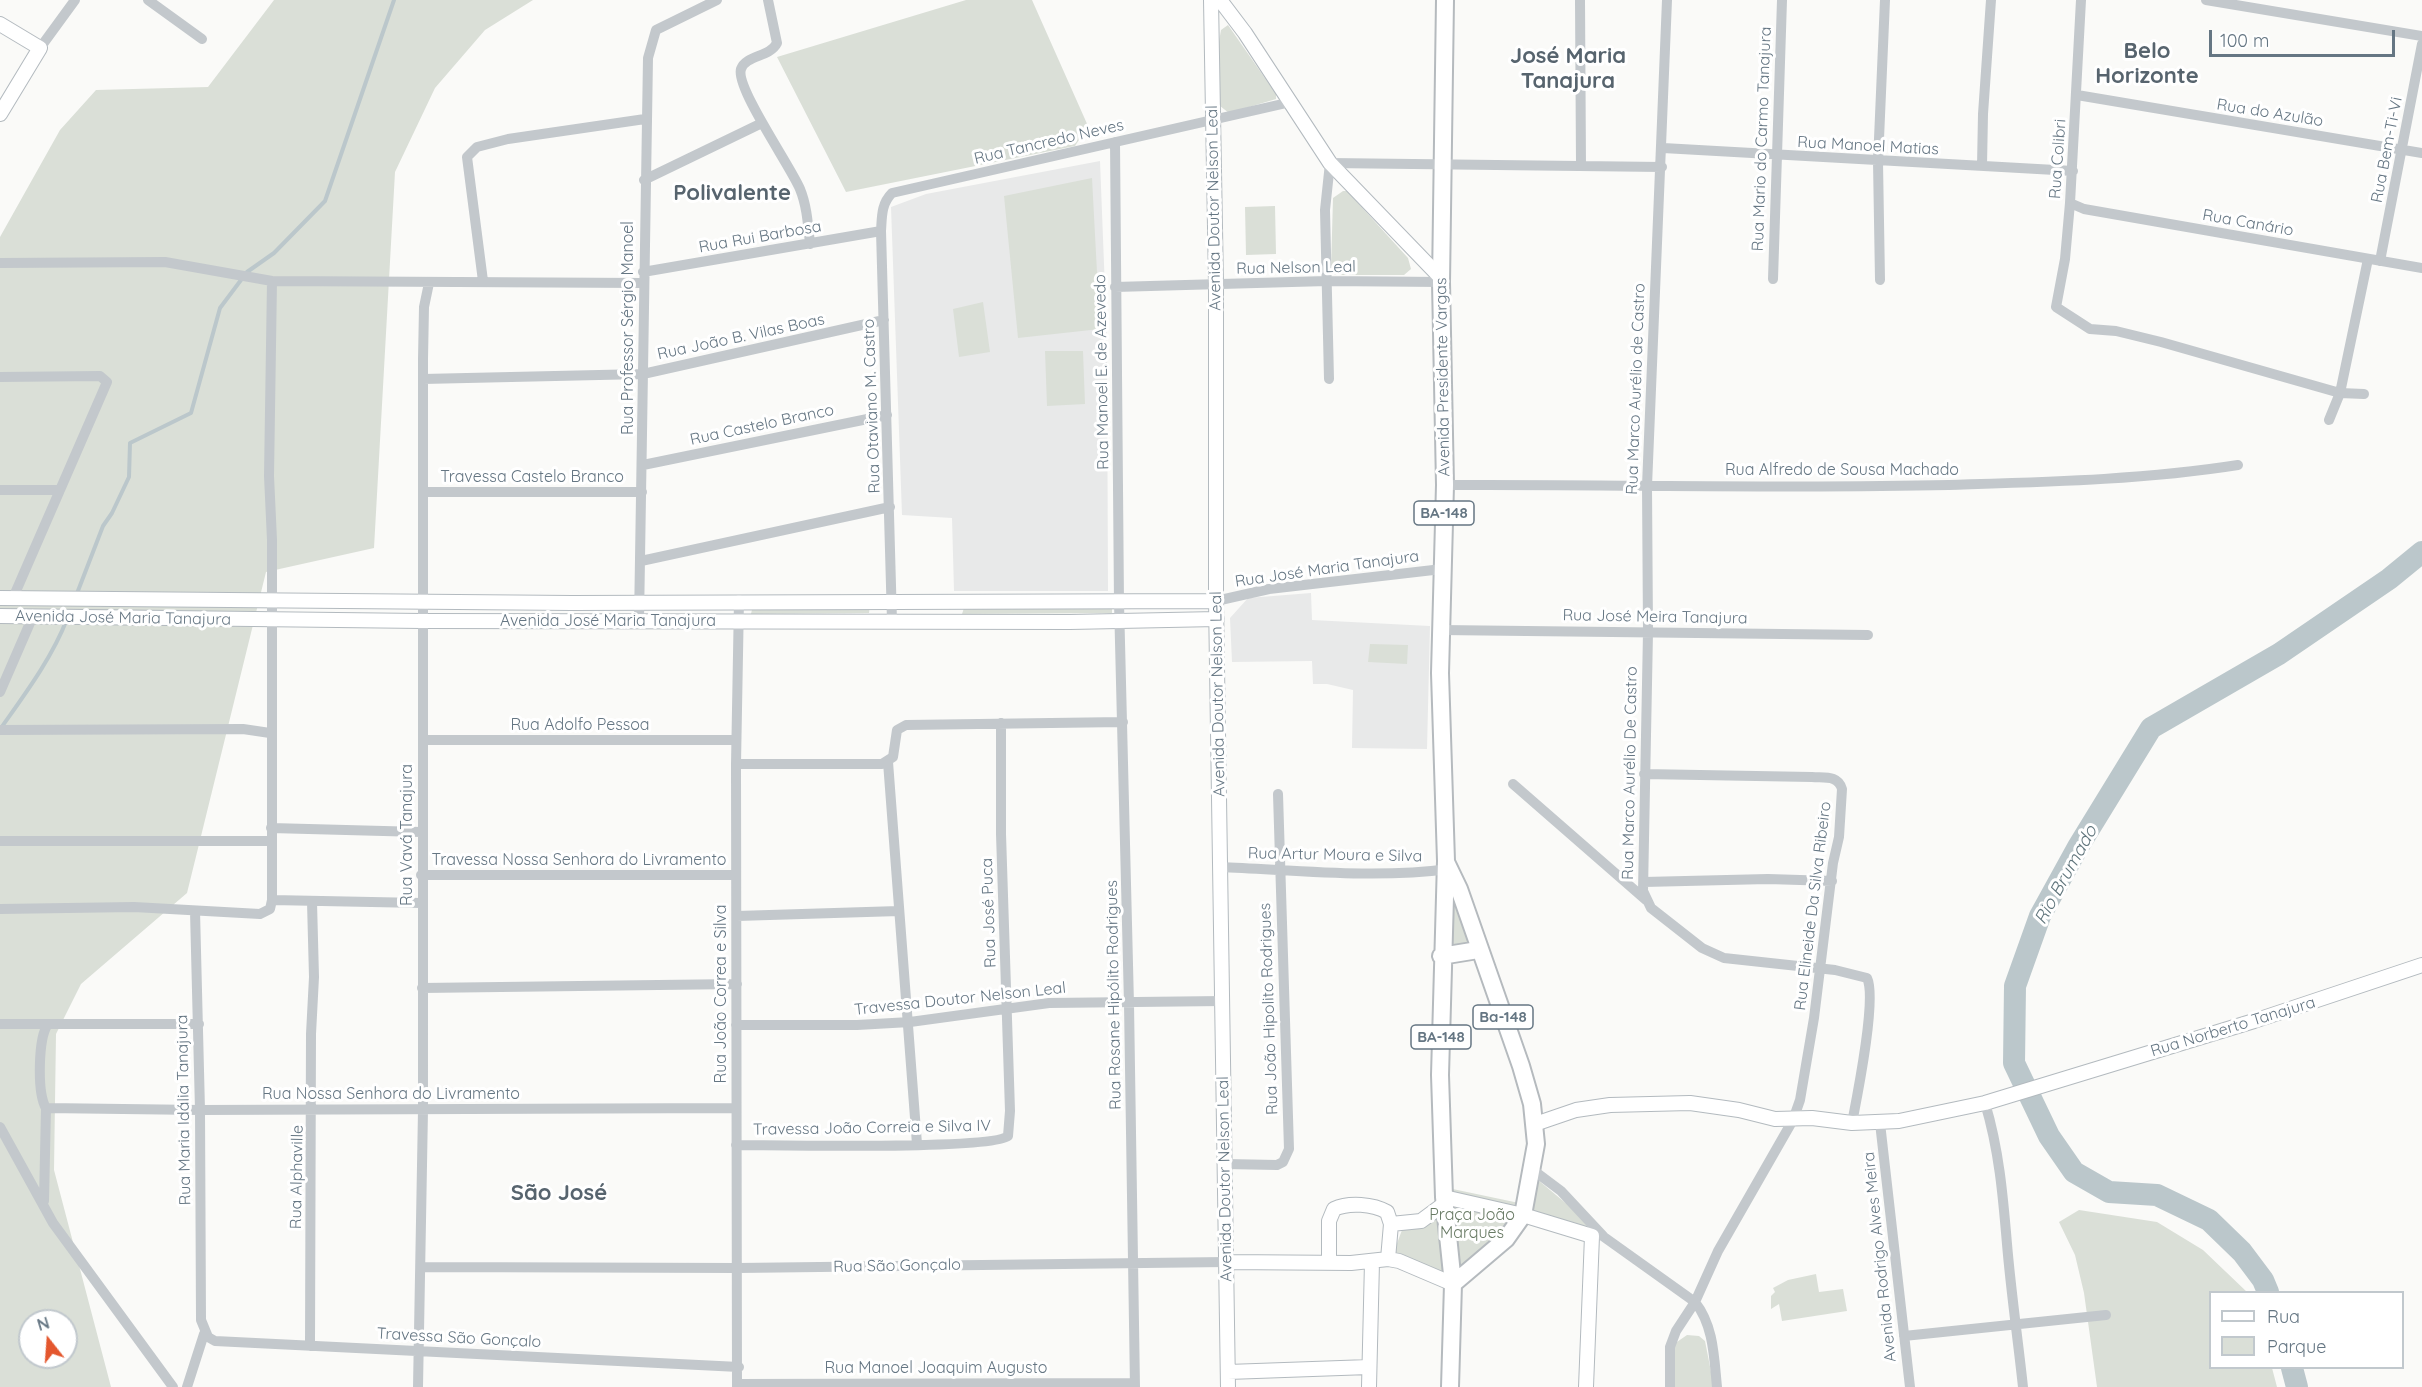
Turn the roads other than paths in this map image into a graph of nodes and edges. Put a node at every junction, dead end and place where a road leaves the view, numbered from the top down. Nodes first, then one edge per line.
1 (75, 0) edge
2 (148, 0) edge
3 (717, 0) edge
4 (768, 0) edge
5 (1211, 0) edge
6 (1220, 0) edge
7 (1445, 0) edge
8 (1580, 0) edge
9 (1667, 0) edge
10 (1782, 0) edge
11 (1885, 0) edge
12 (1991, 0) edge
13 (2081, 0) edge
14 (2206, 0) edge
15 (0, 24) edge
16 (2422, 36) edge
17 (202, 39) dead end
18 (2422, 44) edge
19 (40, 48) junction
20 (2077, 95) junction
21 (1291, 102) junction
22 (0, 114) edge
23 (645, 119) junction
24 (1212, 122) junction
25 (762, 123) junction
26 (1115, 142) junction
27 (1663, 148) junction
28 (2403, 150) junction
29 (2422, 153) edge
30 (1775, 157) junction
31 (1878, 162) junction
32 (1330, 163) junction
33 (1581, 165) junction
34 (1443, 166) junction
35 (1982, 166) junction
36 (1657, 167) junction
37 (2073, 171) junction
38 (644, 180) junction
39 (892, 193) joint
40 (2070, 203) junction
41 (881, 231) junction
42 (810, 244) junction
43 (2374, 260) junction
44 (0, 263) edge
45 (2422, 268) edge
46 (643, 277) junction
47 (1773, 279) dead end
48 (483, 280) junction
49 (1441, 280) junction
50 (1880, 280) dead end
51 (272, 281) junction
52 (1327, 281) junction
53 (429, 283) junction
54 (1216, 284) junction
55 (1115, 287) junction
56 (884, 320) junction
57 (643, 374) junction
58 (0, 377) edge
59 (423, 379) junction
60 (1329, 379) dead end
61 (2340, 393) junction
62 (2364, 394) dead end
63 (887, 415) junction
64 (2330, 420) dead end
65 (643, 465) junction
66 (2238, 465) dead end
67 (1445, 485) junction
68 (1647, 486) junction
69 (0, 490) edge
70 (60, 490) junction
71 (423, 492) junction
72 (642, 492) junction
73 (890, 507) junction
74 (641, 561) junction
75 (1442, 569) junction
76 (7, 598) edge
77 (238, 600) junction
78 (271, 600) junction
79 (739, 600) junction
80 (1216, 601) junction
81 (422, 602) junction
82 (505, 602) junction
83 (639, 602) junction
84 (892, 602) junction
85 (1119, 602) junction
86 (0, 616) edge
87 (33, 616) junction
88 (238, 619) junction
89 (1217, 619) junction
90 (271, 620) junction
91 (422, 621) junction
92 (505, 621) junction
93 (639, 621) junction
94 (738, 621) junction
95 (892, 621) junction
96 (1120, 621) junction
97 (1442, 630) junction
98 (1648, 632) junction
99 (1868, 635) dead end
100 (0, 692) edge
101 (1123, 722) junction
102 (1001, 723) junction
103 (0, 730) edge
104 (270, 733) junction
105 (423, 740) junction
106 (736, 740) junction
107 (888, 762) junction
108 (736, 764) junction
109 (1644, 774) junction
110 (1513, 784) dead end
111 (1278, 794) dead end
112 (271, 828) junction
113 (421, 832) junction
114 (0, 841) edge
115 (271, 841) junction
116 (1447, 866) junction
117 (1220, 867) junction
118 (1280, 870) junction
119 (421, 875) junction
120 (736, 875) junction
121 (1832, 881) junction
122 (1644, 882) junction
123 (272, 900) junction
124 (1646, 901) junction
125 (312, 902) junction
126 (421, 903) junction
127 (0, 909) edge
128 (195, 911) junction
129 (899, 911) junction
130 (737, 916) junction
131 (1478, 950) junction
132 (1441, 956) junction
133 (2422, 965) edge
134 (1820, 969) junction
135 (737, 984) junction
136 (422, 988) junction
137 (1223, 1001) junction
138 (1130, 1004) junction
139 (1007, 1008) junction
140 (910, 1022) junction
141 (0, 1024) edge
142 (48, 1024) junction
143 (199, 1024) junction
144 (736, 1025) junction
145 (1985, 1103) junction
146 (46, 1108) junction
147 (736, 1108) junction
148 (312, 1109) junction
149 (200, 1110) junction
150 (423, 1110) junction
151 (1793, 1120) junction
152 (1852, 1123) junction
153 (1880, 1123) junction
154 (1534, 1124) junction
155 (0, 1127) edge
156 (1008, 1136) joint
157 (918, 1144) junction
158 (736, 1145) junction
159 (1226, 1164) junction
160 (1533, 1170) junction
161 (1444, 1201) junction
162 (47, 1210) junction
163 (1523, 1215) junction
164 (1391, 1224) junction
165 (1598, 1237) junction
166 (1388, 1259) junction
167 (1226, 1262) junction
168 (1329, 1262) junction
169 (1372, 1262) junction
170 (1132, 1263) junction
171 (422, 1267) junction
172 (738, 1268) junction
173 (1453, 1284) junction
174 (1695, 1302) junction
175 (2106, 1315) dead end
176 (2016, 1325) junction
177 (204, 1334) junction
178 (1904, 1336) junction
179 (310, 1346) junction
180 (418, 1352) junction
181 (739, 1367) junction
182 (1369, 1367) junction
183 (1228, 1372) junction
184 (737, 1385) edge
185 (1135, 1385) edge
186 (173, 1387) edge
187 (187, 1387) edge
188 (418, 1387) edge
189 (1228, 1387) edge
190 (1369, 1387) edge
191 (1450, 1387) edge
192 (1586, 1387) edge
193 (1670, 1387) edge
194 (1717, 1387) edge
195 (1910, 1387) edge
196 (2023, 1387) edge

1 - 19 street
2 - 17 street
3 - 23 street, Rua Professor Sérgio Manoel
4 - 25 street
5 - 24 street, Avenida Doutor Nelson Leal
6 - 21 street
7 - 34 main road, Avenida Presidente Vargas / BA-148
8 - 33 street
9 - 27 street, Rua Marco Aurélio de Castro
10 - 30 street, Rua Mario do Carmo Tanajura
11 - 31 street
12 - 35 street
13 - 20 street, Rua Colibri
14 - 16 street
15 - 19 street
18 - 28 street, Rua Bem-Ti-Vi
19 - 22 street
20 - 28 street, Rua do Azulão
20 - 37 street, Rua Colibri
21 - 24 street, Rua Tancredo Neves
21 - 32 street
23 - 38 street, Rua Professor Sérgio Manoel
23 - 48 street
24 - 26 street, Rua Tancredo Neves
24 - 54 street, Avenida Doutor Nelson Leal
25 - 38 street
25 - 42 street
26 - 39 street, Rua Tancredo Neves
26 - 55 street, Rua Manoel E. de Azevedo
27 - 30 street, Rua Manoel Matias
27 - 36 street, Rua Marco Aurélio de Castro
28 - 29 street, Rua do Azulão
28 - 43 street, Rua Bem-Ti-Vi
30 - 31 street, Rua Manoel Matias
30 - 47 street, Rua Mario do Carmo Tanajura
31 - 35 street, Rua Manoel Matias
31 - 50 street
32 - 34 street
32 - 49 street
32 - 52 street
33 - 34 street
33 - 36 street
34 - 49 main road, Avenida Presidente Vargas / BA-148
35 - 37 street, Rua Manoel Matias
36 - 68 street, Rua Marco Aurélio de Castro
37 - 40 street, Rua Colibri
38 - 46 street, Rua Professor Sérgio Manoel
39 - 41 street, Rua Otaviano M. Castro
40 - 43 street, Rua Canário
40 - 61 street, Rua Colibri
41 - 42 street, Rua Rui Barbosa
41 - 56 street, Rua Otaviano M. Castro
42 - 46 street, Rua Rui Barbosa
43 - 45 street, Rua Canário
43 - 61 street, Rua Bem-Ti-Vi
44 - 51 street, Rua Rui Barbosa
46 - 48 street, Rua Rui Barbosa
46 - 57 street, Rua Professor Sérgio Manoel
48 - 53 street, Rua Rui Barbosa
49 - 52 street, Rua Nelson Leal
49 - 67 main road, Avenida Presidente Vargas / BA-148
51 - 53 street, Rua Rui Barbosa
51 - 78 street
52 - 54 street, Rua Nelson Leal
52 - 60 street
53 - 59 street, Rua Vavá Tanajura
54 - 55 street, Rua Nelson Leal
54 - 80 street, Avenida Doutor Nelson Leal
55 - 85 street, Rua Manoel E. de Azevedo
56 - 57 street, Rua João B. Vilas Boas
56 - 63 street, Rua Otaviano M. Castro
57 - 59 street, Rua João B. Vilas Boas
57 - 65 street, Rua Professor Sérgio Manoel
58 - 70 street
59 - 71 street, Rua Vavá Tanajura
61 - 62 street
61 - 64 street, Rua Bem-Ti-Vi
63 - 65 street, Rua Castelo Branco
63 - 73 street, Rua Otaviano M. Castro
65 - 72 street, Rua Professor Sérgio Manoel
66 - 68 street, Rua Alfredo de Sousa Machado
67 - 68 street, Rua Alfredo de Sousa Machado
67 - 75 main road, Avenida Presidente Vargas / BA-148
68 - 98 street, Rua Marco Aurélio de Castro
69 - 70 street
70 - 76 street
71 - 72 street, Travessa Castelo Branco
71 - 81 street, Rua Vavá Tanajura
72 - 74 street, Rua Professor Sérgio Manoel
73 - 74 street
73 - 84 street, Rua Otaviano M. Castro
74 - 83 street, Rua Professor Sérgio Manoel
75 - 80 street, Rua José Maria Tanajura
75 - 97 main road, Avenida Presidente Vargas / BA-148
76 - 77 street, Avenida José Maria Tanajura
77 - 78 street, Avenida José Maria Tanajura
77 - 88 street
78 - 81 street, Avenida José Maria Tanajura
78 - 90 street
79 - 83 street, Avenida José Maria Tanajura
79 - 84 street, Avenida José Maria Tanajura
79 - 94 street, Rua João Correa e Silva
80 - 85 street, Avenida José Maria Tanajura
80 - 89 street, Avenida Doutor Nelson Leal
81 - 82 street, Avenida José Maria Tanajura
81 - 91 street, Rua Vavá Tanajura
82 - 83 street, Avenida José Maria Tanajura
82 - 92 street
83 - 93 street, Rua Professor Sérgio Manoel
84 - 85 street, Avenida José Maria Tanajura
84 - 95 street, Rua Otaviano M. Castro
85 - 96 street, Rua Rosane Hipólito Rodrigues
86 - 87 street, Avenida José Maria Tanajura
87 - 88 street, Avenida José Maria Tanajura
87 - 100 street
88 - 90 street, Avenida José Maria Tanajura
89 - 96 street, Avenida José Maria Tanajura
89 - 117 street, Avenida Doutor Nelson Leal
90 - 91 street, Avenida José Maria Tanajura
90 - 104 street
91 - 92 street, Avenida José Maria Tanajura
91 - 105 street, Rua Vavá Tanajura
92 - 93 street, Avenida José Maria Tanajura
93 - 94 street, Avenida José Maria Tanajura
94 - 95 street, Avenida José Maria Tanajura
94 - 106 street, Rua João Correa e Silva
95 - 96 street, Avenida José Maria Tanajura
96 - 101 street, Rua Rosane Hipólito Rodrigues
97 - 98 street, Rua José Meira Tanajura
97 - 116 main road, Avenida Presidente Vargas / BA-148
98 - 99 street, Rua José Meira Tanajura
98 - 109 street, Rua Marco Aurélio De Castro
101 - 102 street
101 - 138 street, Rua Rosane Hipólito Rodrigues
102 - 107 street
102 - 139 street, Rua José Puca
103 - 104 street
104 - 112 street
105 - 106 street, Rua Adolfo Pessoa
105 - 113 street, Rua Vavá Tanajura
106 - 108 street, Rua João Correa e Silva
107 - 108 street
107 - 129 street
108 - 120 street, Rua João Correa e Silva
109 - 121 street, Rua Elineide Da Silva Ribeiro
109 - 122 street, Rua Marco Aurélio De Castro
110 - 124 street
111 - 118 street, Rua João Hipolito Rodrigues
112 - 113 street
112 - 115 street
113 - 119 street, Rua Vavá Tanajura
114 - 115 street
115 - 123 street
116 - 118 street, Rua Artur Moura e Silva
116 - 131 main road, Ba-148
116 - 132 main road, BA-148
117 - 118 street, Rua Artur Moura e Silva
117 - 137 street, Avenida Doutor Nelson Leal
118 - 159 street, Rua João Hipolito Rodrigues
119 - 120 street, Travessa Nossa Senhora do Livramento
119 - 126 street, Rua Vavá Tanajura
120 - 130 street, Rua João Correa e Silva
121 - 122 street
121 - 134 street, Rua Elineide Da Silva Ribeiro
122 - 124 street, Rua Marco Aurélio De Castro
123 - 125 street
123 - 128 street
124 - 134 street, Rua Marco Aurélio De Castro
125 - 126 street
125 - 148 street, Rua Alphaville
126 - 136 street, Rua Vavá Tanajura
127 - 128 street
128 - 143 street, Rua Maria Idália Tanajura
129 - 130 street
129 - 140 street
130 - 135 street, Rua João Correa e Silva
131 - 132 main road
131 - 154 main road, Ba-148
132 - 161 main road, BA-148
133 - 145 street, Rua Norberto Tanajura
134 - 151 street, Rua Elineide Da Silva Ribeiro
134 - 152 street, Rua Marco Aurélio De Castro
135 - 136 street
135 - 144 street, Rua João Correa e Silva
136 - 150 street, Rua Vavá Tanajura
137 - 138 street, Travessa Doutor Nelson Leal
137 - 159 street, Avenida Doutor Nelson Leal
138 - 139 street, Travessa Doutor Nelson Leal
138 - 170 street, Rua Rosane Hipólito Rodrigues
139 - 140 street, Travessa Doutor Nelson Leal
139 - 156 street, Rua José Puca
140 - 144 street, Travessa Doutor Nelson Leal
140 - 157 street
141 - 142 street
142 - 143 street
142 - 146 street
143 - 149 street, Rua Maria Idália Tanajura
144 - 147 street, Rua João Correa e Silva
145 - 153 street, Rua Norberto Tanajura
145 - 176 street
146 - 149 street, Rua Nossa Senhora do Livramento
146 - 162 street
147 - 150 street, Rua Nossa Senhora do Livramento
147 - 158 street, Rua João Correa e Silva
148 - 149 street, Rua Nossa Senhora do Livramento
148 - 150 street, Rua Nossa Senhora do Livramento
148 - 179 street, Rua Alphaville
149 - 177 street, Rua Maria Idália Tanajura
150 - 171 street, Rua Vavá Tanajura
151 - 152 street, Rua Norberto Tanajura
151 - 154 street, Rua Norberto Tanajura
151 - 174 street, Rua Elineide Da Silva Ribeiro
152 - 153 street, Rua Norberto Tanajura
153 - 178 street, Avenida Rodrigo Alves Meira
154 - 160 main road, Ba-148
155 - 162 street
156 - 157 street, Travessa João Correia e Silva IV
157 - 158 street, Travessa João Correia e Silva IV
158 - 172 street, Rua João Correa e Silva
159 - 167 street, Avenida Doutor Nelson Leal
160 - 163 main road, Ba-148
160 - 165 street
161 - 163 street
161 - 164 street
161 - 173 main road, BA-148
162 - 186 street
163 - 165 street
163 - 173 main road, Ba-148
164 - 166 street
164 - 168 street
165 - 174 street
165 - 192 street
166 - 169 street
166 - 173 street
167 - 168 street, Rua São Gonçalo
167 - 170 street, Rua São Gonçalo
167 - 183 street, Avenida Doutor Nelson Leal
168 - 169 street, Rua São Gonçalo
169 - 182 street
170 - 172 street, Rua São Gonçalo
170 - 185 street, Rua Rosane Hipólito Rodrigues
171 - 172 street, Rua São Gonçalo
171 - 180 street, Rua Vavá Tanajura
172 - 181 street, Rua João Correa e Silva
173 - 191 main road
174 - 193 street, Rua Elineide Da Silva Ribeiro
174 - 194 street
175 - 176 street
176 - 178 street
176 - 196 street
177 - 179 street, Travessa São Gonçalo
177 - 187 street
178 - 195 street, Avenida Rodrigo Alves Meira
179 - 180 street, Travessa São Gonçalo
180 - 181 street, Travessa São Gonçalo
180 - 188 street, Rua Vavá Tanajura
181 - 184 street, Rua João Correa e Silva
182 - 183 street
182 - 190 street
183 - 189 street, Avenida Doutor Nelson Leal
184 - 185 street, Rua Manoel Joaquim Augusto

